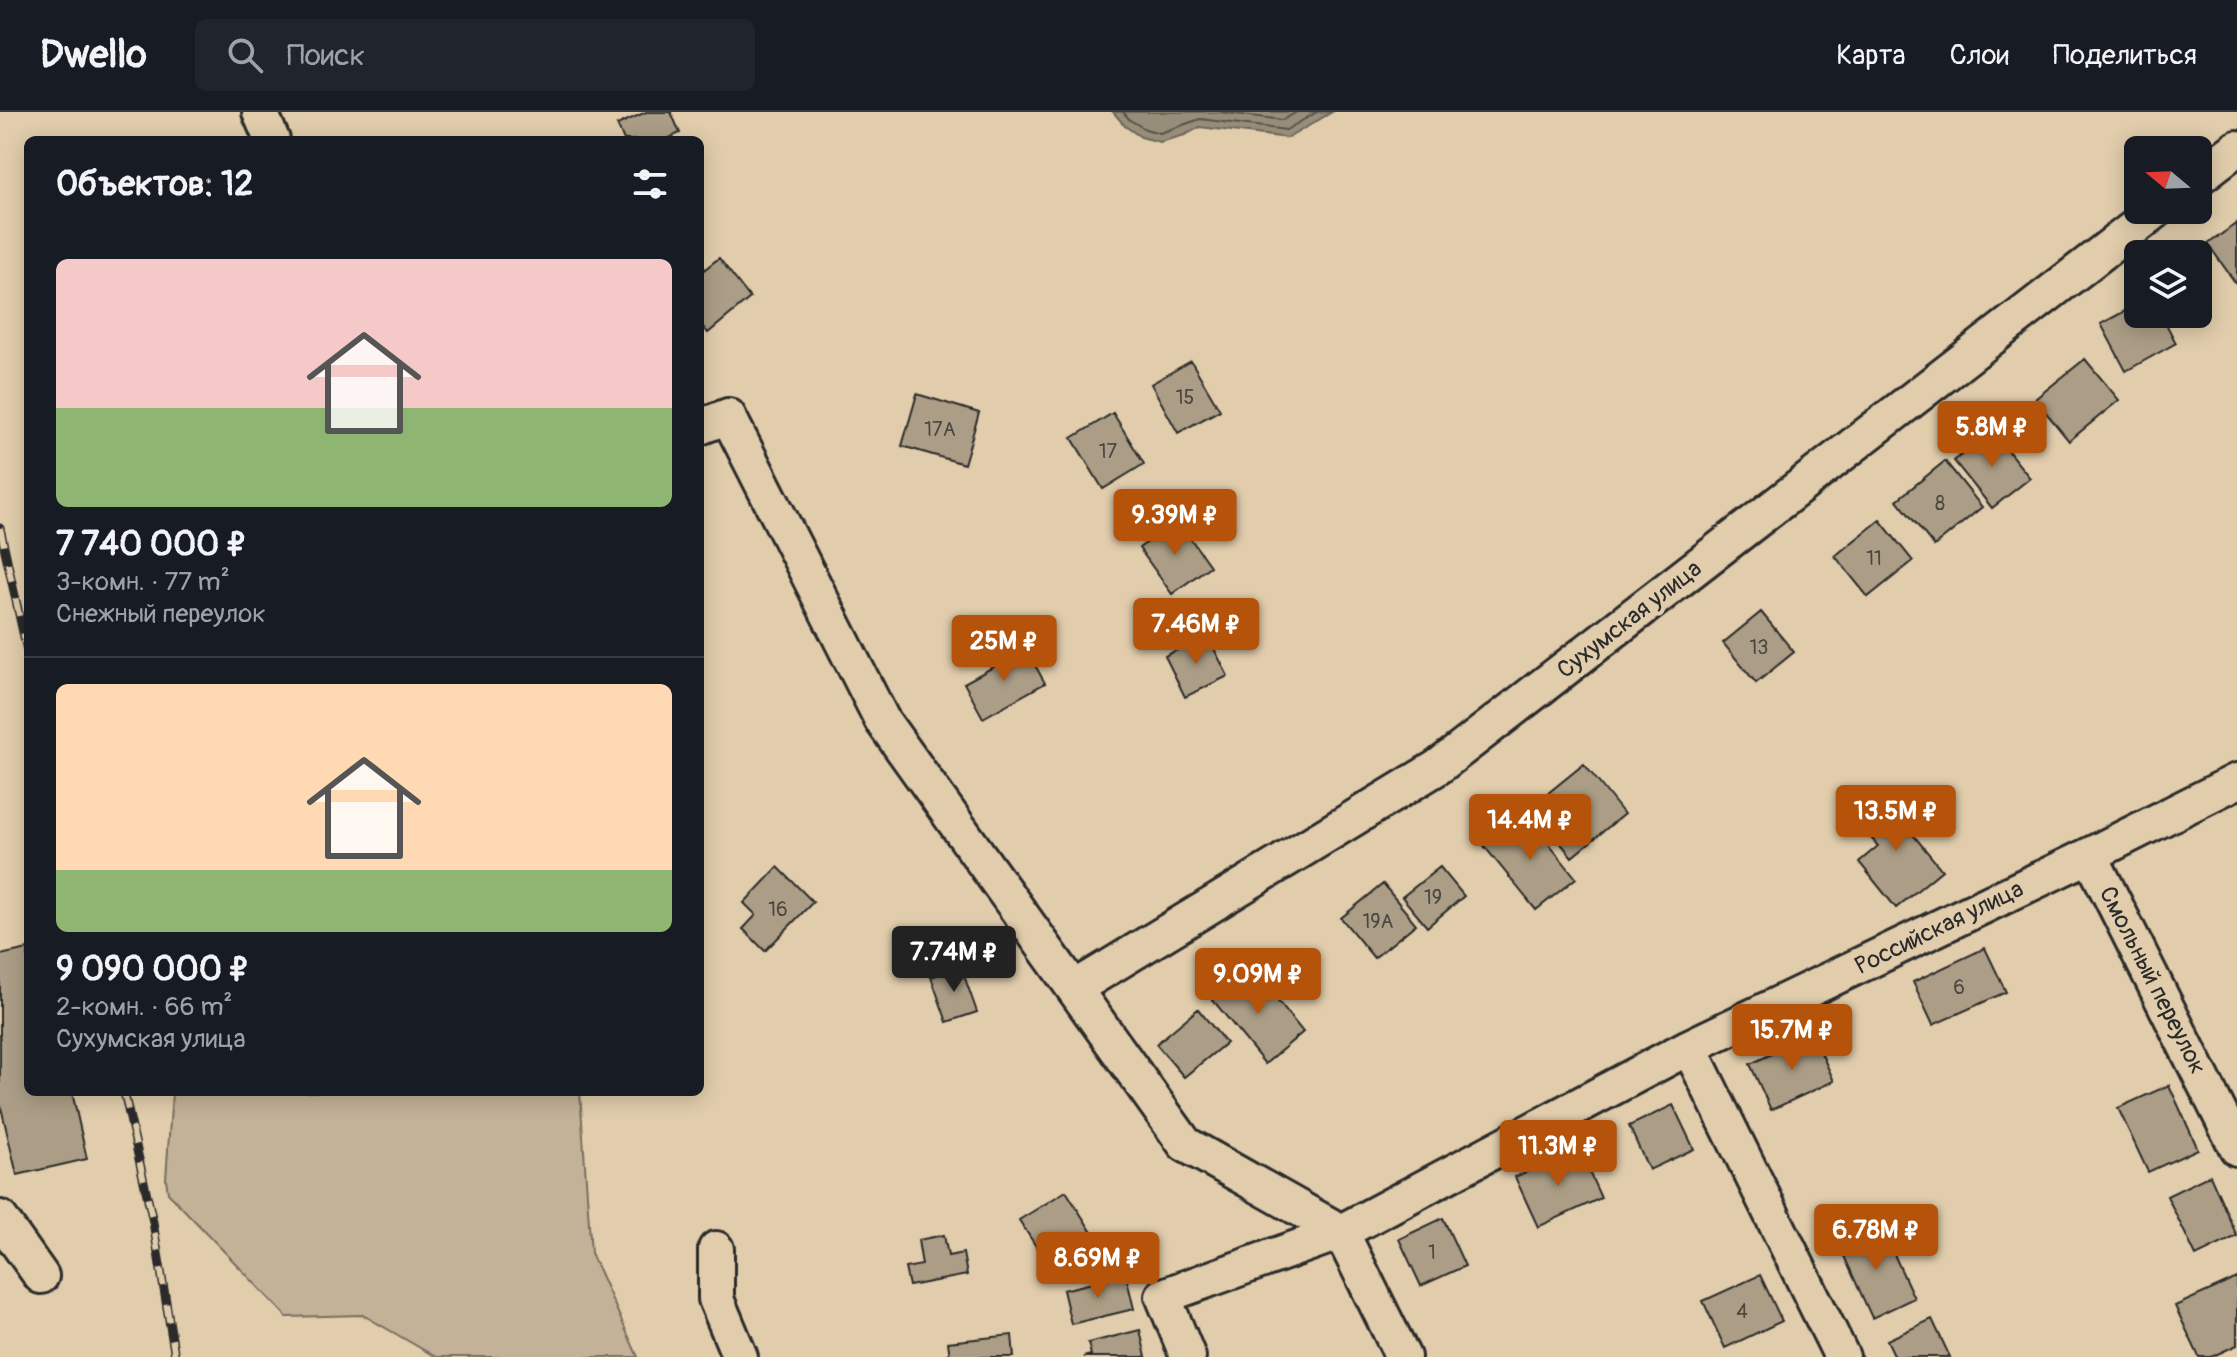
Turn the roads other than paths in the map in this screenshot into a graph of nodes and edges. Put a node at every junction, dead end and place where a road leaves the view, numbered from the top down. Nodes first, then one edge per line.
1 (260, 112) edge
2 (270, 136) edge
3 (2237, 148) edge
4 (2212, 167) edge
5 (2139, 224) edge
6 (704, 425) edge
7 (2237, 781) edge
8 (2090, 855) junction
9 (1075, 988) junction
10 (1689, 1047) junction
11 (2237, 1148) edge
12 (0, 1218) edge
13 (1341, 1232) junction
14 (716, 1249) dead end
15 (41, 1276) dead end
16 (740, 1357) edge
17 (1188, 1357) edge
18 (1403, 1357) edge
19 (1842, 1357) edge

1 - 2 street
3 - 4 street
5 - 9 street, Сухумская улица
6 - 9 street
7 - 8 street, Российская улица
8 - 10 street, Российская улица
8 - 11 street, Смольный переулок
9 - 13 street
10 - 13 street, Российская улица
10 - 19 street
12 - 15 street
13 - 17 street, Российская улица
13 - 18 street
14 - 16 street

